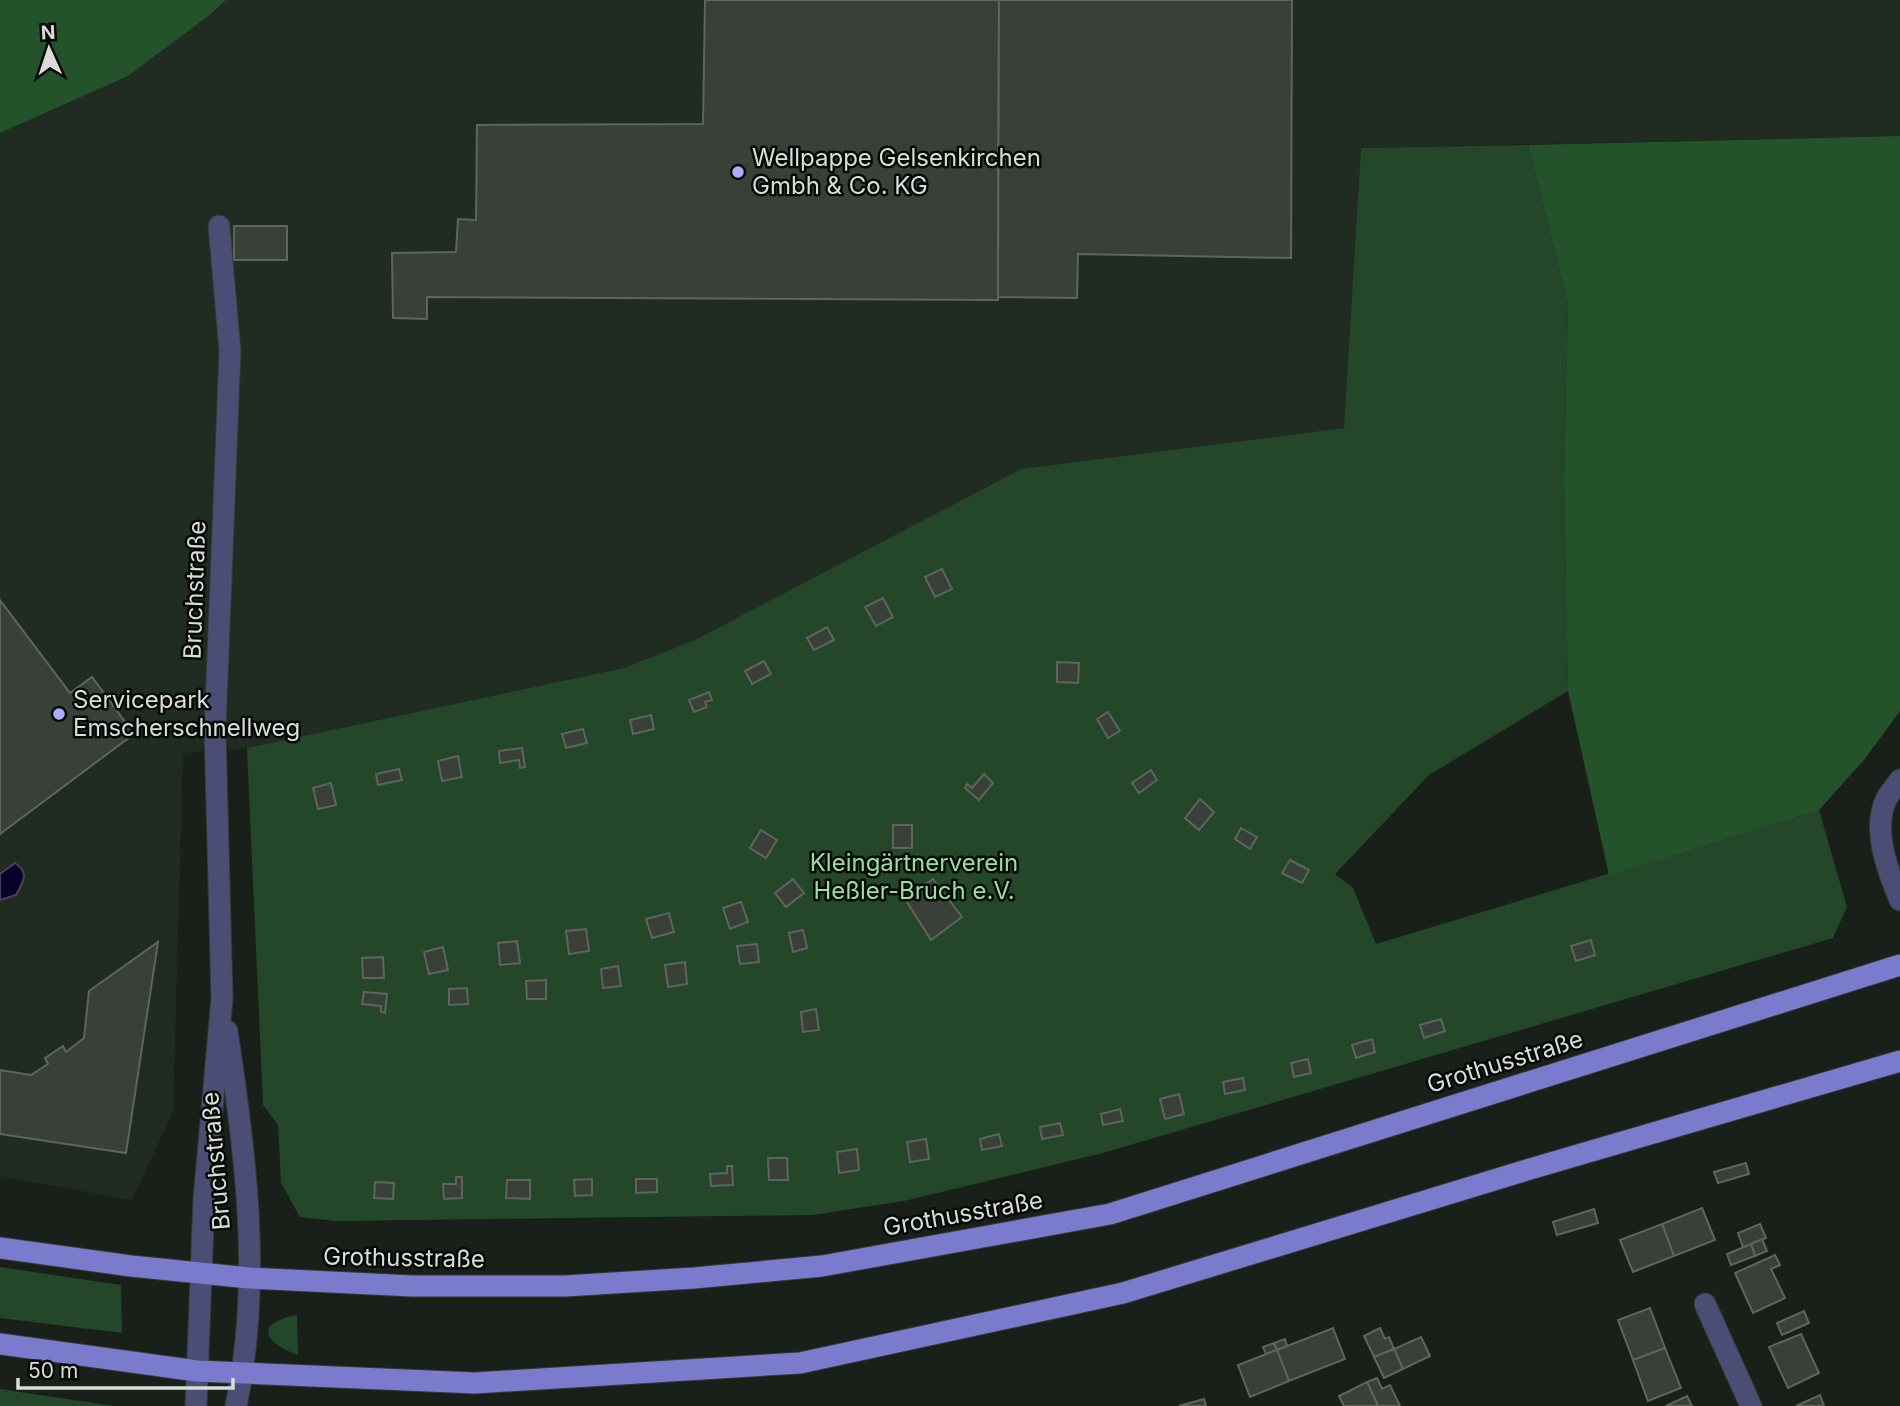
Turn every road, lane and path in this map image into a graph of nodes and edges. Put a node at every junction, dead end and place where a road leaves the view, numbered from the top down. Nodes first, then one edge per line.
1 (219, 226) dead end
2 (1900, 780) edge
3 (1900, 900) edge
4 (1900, 965) edge
5 (222, 998) junction
6 (1900, 1060) edge
7 (0, 1248) edge
8 (201, 1273) junction
9 (249, 1279) junction
10 (1704, 1304) dead end
11 (0, 1344) edge
12 (197, 1371) junction
13 (243, 1374) junction
14 (195, 1406) edge
15 (236, 1406) edge
16 (1751, 1406) edge

1 - 5 street, Bruchstraße
2 - 3 street
4 - 9 main road, Grothusstraße
5 - 8 street, Bruchstraße
5 - 9 street, Bruchstraße
6 - 13 main road
7 - 8 main road, Grothusstraße
8 - 9 main road, Grothusstraße
8 - 12 street, Bruchstraße
9 - 13 street, Bruchstraße
10 - 16 street
11 - 12 main road
12 - 13 main road
12 - 14 street, Bruchstraße
13 - 15 street, Bruchstraße

